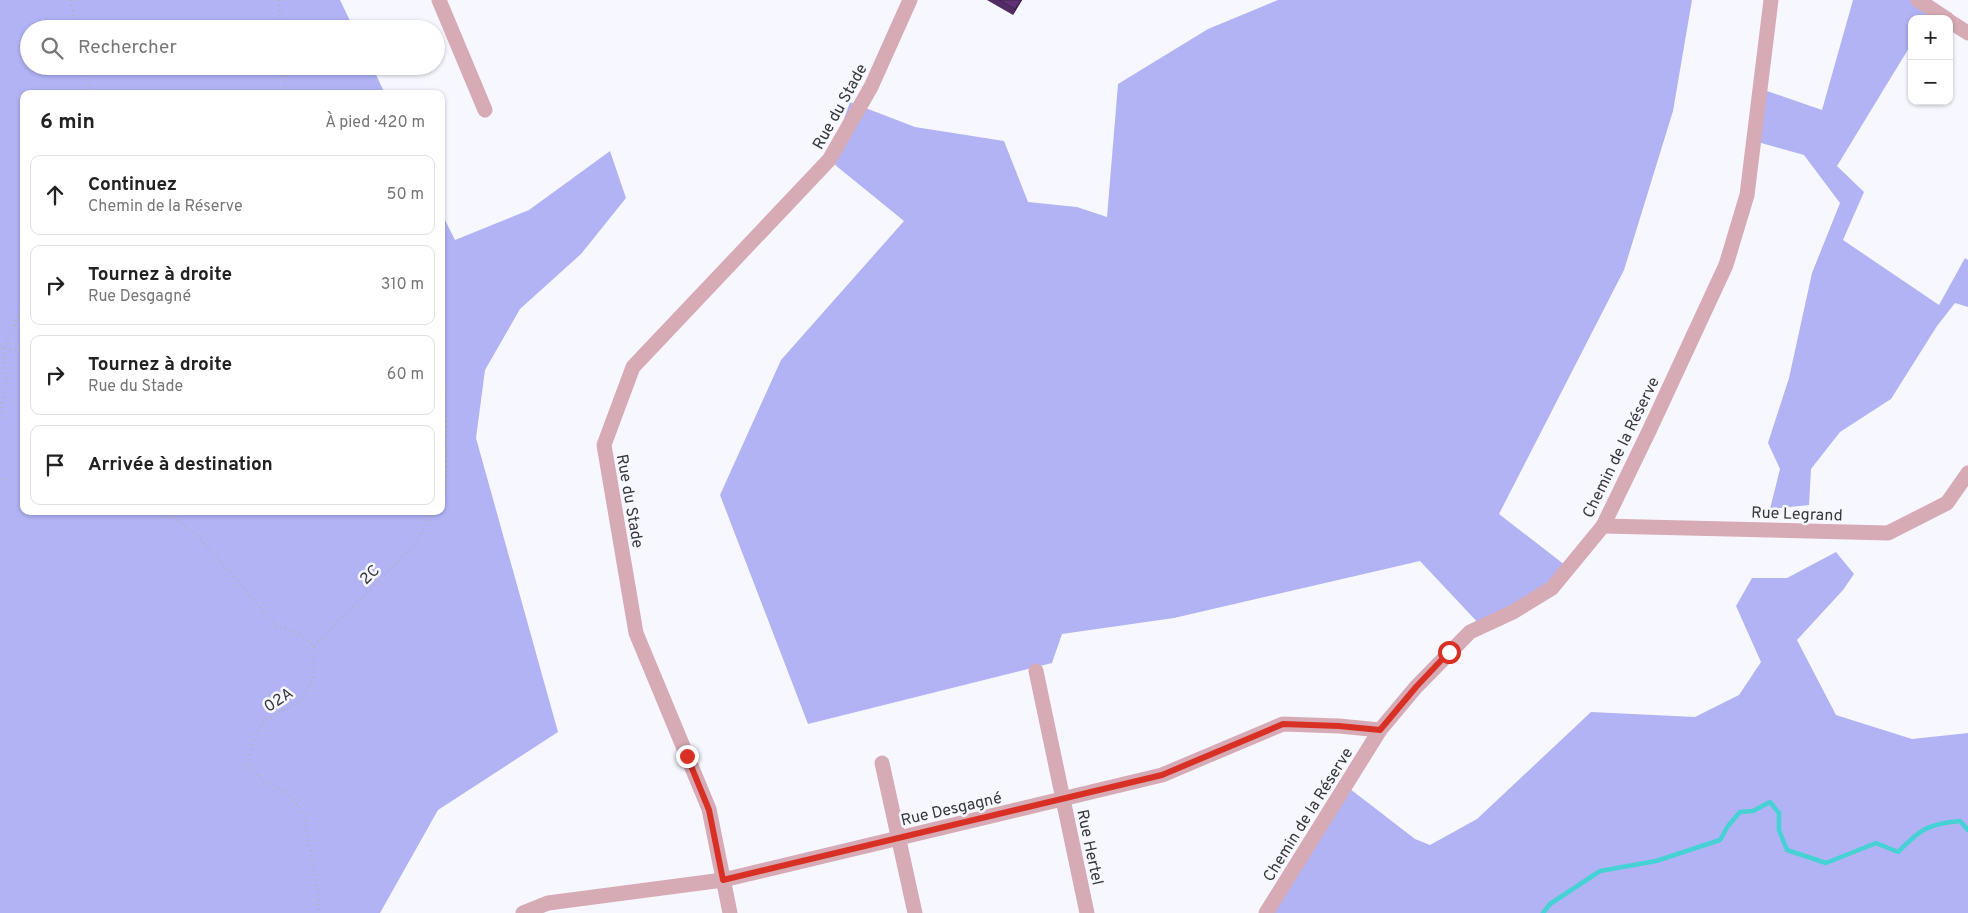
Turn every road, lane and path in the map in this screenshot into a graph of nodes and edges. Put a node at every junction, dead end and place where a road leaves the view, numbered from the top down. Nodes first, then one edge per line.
1 (71, 0) edge
2 (279, 0) edge
3 (439, 0) edge
4 (910, 0) edge
5 (1772, 0) edge
6 (1918, 0) edge
7 (1940, 15) edge
8 (74, 20) edge
9 (280, 20) edge
10 (1953, 23) edge
11 (1968, 33) edge
12 (87, 75) edge
13 (285, 75) edge
14 (92, 90) edge
15 (286, 90) edge
16 (485, 110) dead end
17 (20, 313) edge
18 (0, 346) edge
19 (4, 348) junction
20 (20, 349) edge
21 (445, 402) edge
22 (0, 418) edge
23 (1968, 473) edge
24 (445, 492) edge
25 (171, 515) edge
26 (432, 515) edge
27 (1602, 526) junction
28 (314, 646) junction
29 (1036, 671) dead end
30 (1380, 730) junction
31 (882, 763) dead end
32 (1063, 799) junction
33 (898, 838) junction
34 (723, 880) junction
35 (549, 908) edge
36 (317, 913) edge
37 (523, 913) edge
38 (730, 913) edge
39 (915, 913) edge
40 (1086, 913) edge
41 (1266, 913) edge

1 - 8 path
2 - 9 path
3 - 16 street
4 - 34 street, Rue du Stade
5 - 27 street, Chemin de la Réserve
6 - 7 street
10 - 11 street
12 - 14 path
13 - 15 path
17 - 19 path
18 - 19 path
19 - 20 path
19 - 22 path
21 - 24 path
23 - 27 street, Rue Legrand
25 - 28 path
26 - 28 path, 2C
27 - 30 street, Chemin de la Réserve
28 - 36 path, 02A
29 - 32 street, Rue Hertel
30 - 32 street, Rue Desgagné
30 - 41 street, Chemin de la Réserve
31 - 33 street
32 - 33 street, Rue Desgagné
32 - 40 street, Rue Hertel
33 - 34 street, Rue Desgagné
33 - 39 street
34 - 35 street, Rue Desgagné
34 - 38 street, Rue du Stade
35 - 37 street, Rue Desgagné

